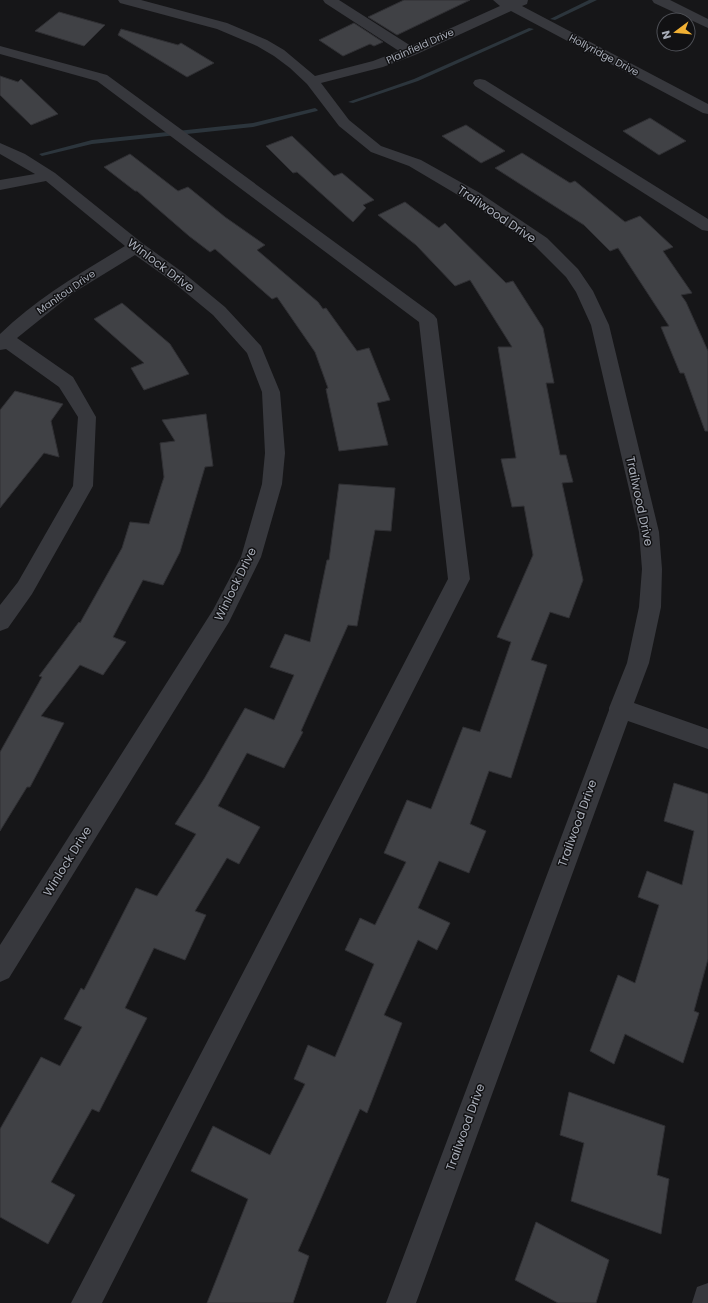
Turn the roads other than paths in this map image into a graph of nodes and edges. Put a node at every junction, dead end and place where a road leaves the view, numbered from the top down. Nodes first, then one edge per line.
1 (125, 0) edge
2 (330, 0) edge
3 (524, 0) edge
4 (659, 0) edge
5 (506, 3) edge
6 (708, 24) edge
7 (0, 50) edge
8 (410, 52) junction
9 (312, 81) junction
10 (480, 83) dead end
11 (708, 110) edge
12 (0, 148) edge
13 (49, 176) junction
14 (0, 185) edge
15 (708, 226) edge
16 (136, 247) junction
17 (3, 342) edge
18 (0, 622) edge
19 (620, 708) junction
20 (708, 739) edge
21 (0, 969) edge
22 (708, 1298) edge
23 (86, 1303) edge
24 (402, 1303) edge
25 (707, 1303) edge

1 - 9 street, Trailwood Drive
2 - 8 street
3 - 5 street, Plainfield Drive
4 - 6 street
5 - 8 street, Plainfield Drive
5 - 11 street, Hollyridge Drive
7 - 23 street
8 - 9 street, Plainfield Drive
9 - 19 street, Trailwood Drive
10 - 15 street
12 - 13 street, Winlock Drive
13 - 14 street
13 - 16 street, Winlock Drive
16 - 17 street, Manitou Drive
16 - 21 street, Winlock Drive
17 - 18 street
19 - 20 street
19 - 24 street, Trailwood Drive
22 - 25 street

